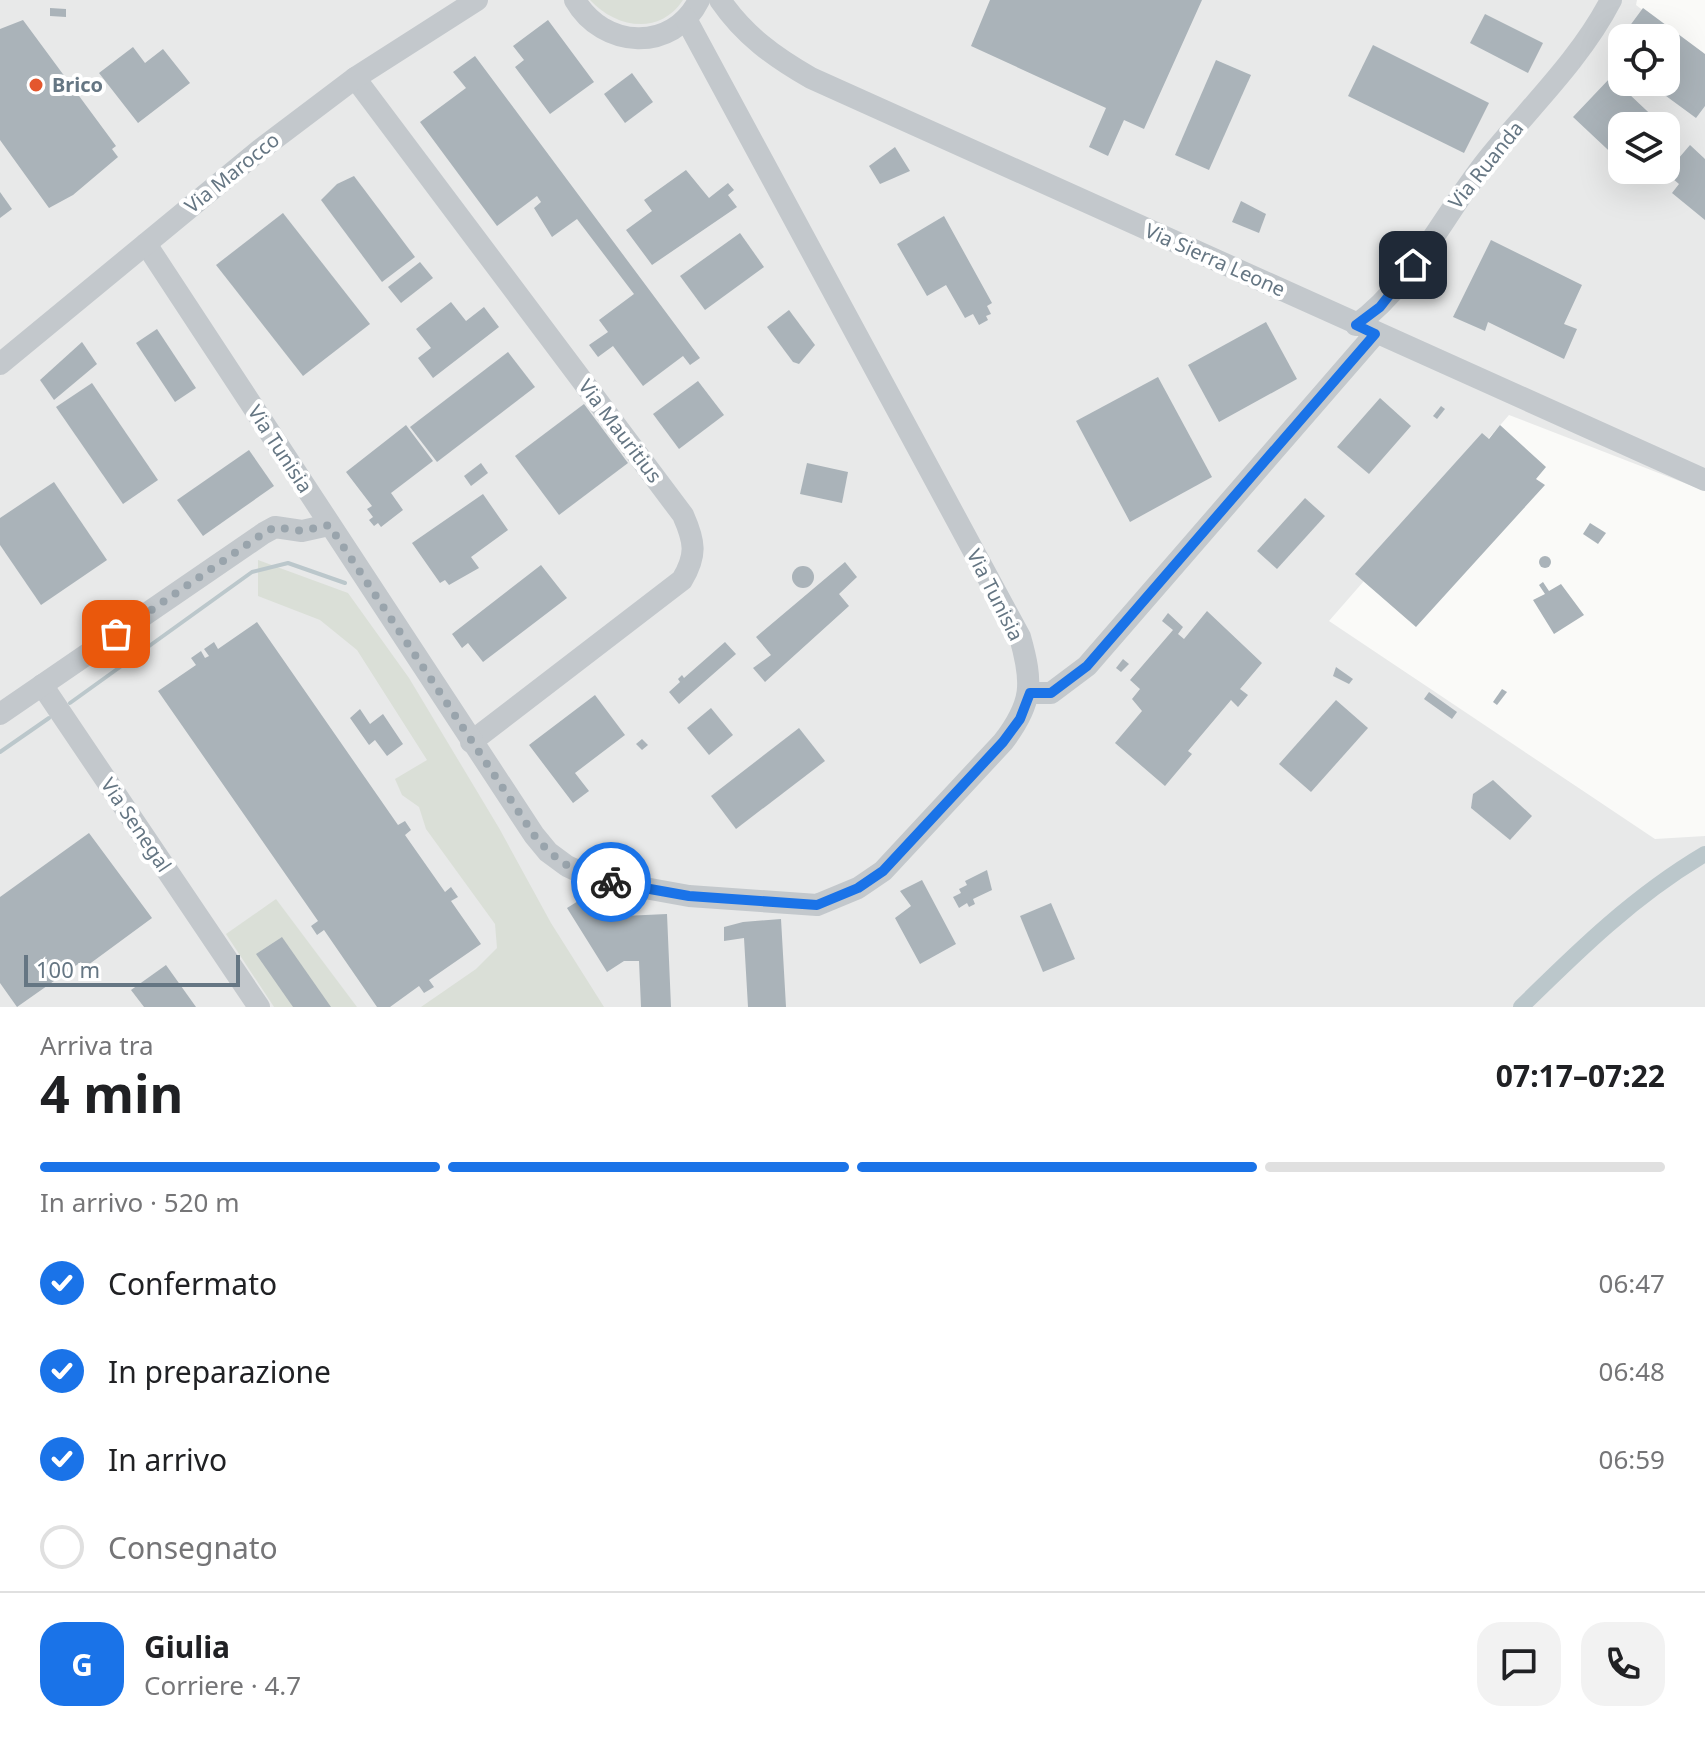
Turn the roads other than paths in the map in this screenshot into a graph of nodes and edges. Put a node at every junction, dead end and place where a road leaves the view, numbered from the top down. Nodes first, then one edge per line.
1 (477, 0) edge
2 (575, 0) edge
3 (720, 0) edge
4 (1611, 0) edge
5 (694, 9) edge
6 (736, 23) junction
7 (355, 78) junction
8 (146, 244) junction
9 (1366, 329) junction
10 (0, 364) edge
11 (1705, 480) edge
12 (329, 525) junction
13 (42, 685) junction
14 (1030, 693) junction
15 (0, 714) edge
16 (471, 742) junction
17 (259, 1007) edge

1 - 7 street, Via Marocco
2 - 5 street
3 - 6 street, Via Sierra Leone
4 - 9 street, Via Ruanda
5 - 6 street, Via Sierra Leone
5 - 14 street, Via Tunisia
6 - 9 street, Via Sierra Leone
7 - 8 street, Via Marocco
7 - 16 street, Via Mauritius
8 - 10 street, Via Marocco
8 - 12 street, Via Tunisia
9 - 11 street, Via Sierra Leone
9 - 14 street, Via Ruanda
12 - 13 street
12 - 16 street, Via Tunisia
13 - 15 street
13 - 17 street, Via Senegal
14 - 16 street, Via Tunisia

